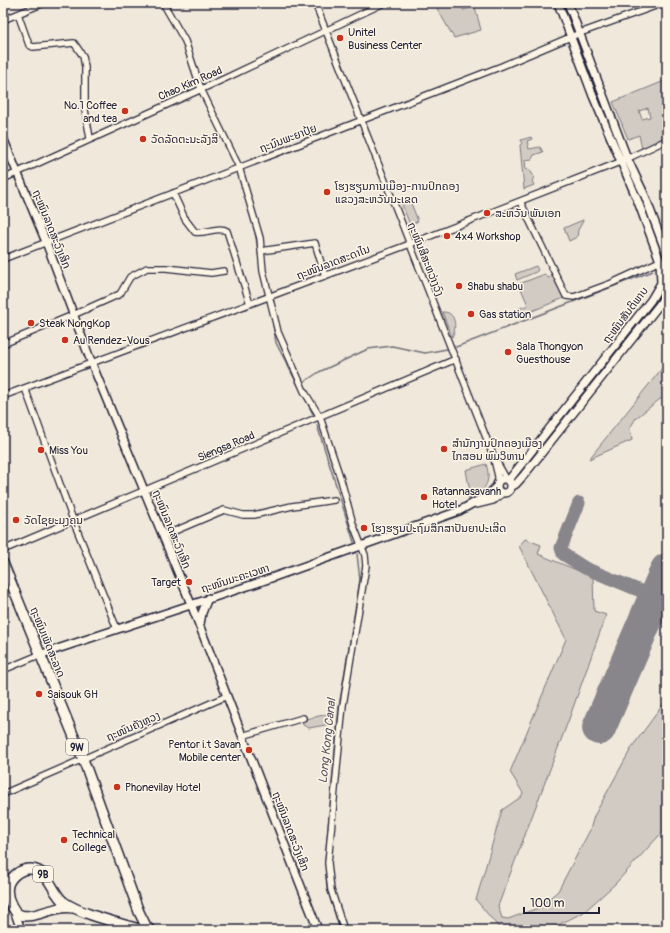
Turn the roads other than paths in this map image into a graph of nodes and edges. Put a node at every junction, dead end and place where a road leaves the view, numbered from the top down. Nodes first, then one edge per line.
1 (44, 3) edge
2 (163, 3) edge
3 (315, 3) edge
4 (384, 3) edge
5 (558, 3) edge
6 (568, 3) edge
7 (664, 3) edge
8 (18, 14) junction
9 (3, 20) edge
10 (326, 30) junction
11 (580, 33) junction
12 (570, 38) junction
13 (201, 89) junction
14 (361, 120) junction
15 (3, 138) edge
16 (90, 138) junction
17 (667, 140) edge
18 (628, 158) junction
19 (620, 162) junction
20 (239, 167) junction
21 (17, 172) junction
22 (3, 179) edge
23 (173, 193) junction
24 (520, 201) junction
25 (46, 242) junction
26 (410, 244) junction
27 (261, 251) junction
28 (667, 255) edge
29 (3, 258) edge
30 (660, 261) junction
31 (224, 271) dead end
32 (325, 276) junction
33 (667, 292) edge
34 (270, 297) junction
35 (250, 304) junction
36 (73, 316) junction
37 (3, 344) edge
38 (456, 360) junction
39 (92, 364) junction
40 (25, 388) junction
41 (3, 396) edge
42 (320, 417) junction
43 (493, 455) junction
44 (509, 483) junction
45 (497, 485) junction
46 (144, 491) junction
47 (502, 493) junction
48 (334, 500) dead end
49 (472, 504) junction
50 (73, 520) junction
51 (163, 536) junction
52 (361, 546) junction
53 (3, 550) edge
54 (3, 563) edge
55 (208, 598) junction
56 (191, 604) junction
57 (117, 629) junction
58 (201, 630) junction
59 (39, 655) junction
60 (3, 668) edge
61 (227, 696) junction
62 (303, 718) dead end
63 (242, 736) junction
64 (83, 759) junction
65 (3, 794) edge
66 (3, 883) edge
67 (8, 895) junction
68 (13, 908) junction
69 (80, 910) junction
70 (139, 912) junction
71 (33, 916) junction
72 (125, 924) junction
73 (22, 930) edge
74 (142, 930) edge
75 (150, 930) edge
76 (318, 930) edge
77 (344, 930) edge

1 - 8 street
2 - 13 street
3 - 10 street, ຖະໜົນສີສະຫວ່າງວົງ
4 - 10 street, Chao Kim Road
5 - 12 street, ຖະໜົນສັນຕິພາບ
6 - 11 street
7 - 11 street, ຖະນົນພະຍາປຸ້ຍ
8 - 9 street
8 - 16 street
10 - 13 street, Chao Kim Road
10 - 14 street, ຖະໜົນສີສະຫວ່າງວົງ
11 - 12 street, ຖະນົນພະຍາປຸ້ຍ
11 - 18 street
12 - 14 street, ຖະນົນພະຍາປຸ້ຍ
12 - 19 street, ຖະໜົນສັນຕິພາບ
13 - 16 street, Chao Kim Road
13 - 20 street
14 - 20 street, ຖະນົນພະຍາປຸ້ຍ
14 - 26 street, ຖະໜົນສີສະຫວ່າງວົງ
15 - 21 street, ຖະໜົນລາດສະວົງເສິກ
16 - 21 street, Chao Kim Road
17 - 18 street, ຖະໜົນລາດສະດາໄນ
18 - 19 street, ຖະໜົນລາດສະດາໄນ
18 - 28 street
19 - 24 street, ຖະໜົນລາດສະດາໄນ
19 - 30 street, ຖະໜົນສັນຕິພາບ
20 - 23 street, ຖະນົນພະຍາປຸ້ຍ
20 - 27 street
21 - 22 street, Chao Kim Road
21 - 25 street, ຖະໜົນລາດສະວົງເສິກ
23 - 25 street, ຖະນົນພະຍາປຸ້ຍ
23 - 35 street
24 - 26 street, ຖະໜົນລາດສະດາໄນ
24 - 30 street
25 - 29 street, ຖະນົນພະຍາປຸ້ຍ
25 - 36 street, ຖະໜົນລາດສະວົງເສິກ
26 - 32 street, ຖະໜົນລາດສະດາໄນ
26 - 38 street, ຖະໜົນສີສະຫວ່າງວົງ
27 - 32 street
27 - 34 street
30 - 44 street, ຖະໜົນສັນຕິພາບ
31 - 36 street
32 - 34 street, ຖະໜົນລາດສະດາໄນ
33 - 44 street, ຖະໜົນສັນຕິພາບ
34 - 35 street, ຖະໜົນລາດສະດາໄນ
34 - 42 street
35 - 39 street, ຖະໜົນລາດສະດາໄນ
36 - 37 street
36 - 39 street, ຖະໜົນລາດສະວົງເສິກ
38 - 42 street, Siengsa Road
38 - 43 street, ຖະໜົນສີສະຫວ່າງວົງ
39 - 40 street, ຖະໜົນລາດສະດາໄນ
39 - 46 street, ຖະໜົນລາດສະວົງເສິກ
40 - 41 street, ຖະໜົນລາດສະດາໄນ
40 - 50 street
42 - 46 street, Siengsa Road
42 - 52 street
43 - 44 street
43 - 45 street
44 - 45 street
44 - 47 street
45 - 47 street
45 - 49 street
46 - 50 street, Siengsa Road
46 - 51 street, ຖະໜົນລາດສະວົງເສິກ
47 - 49 street
48 - 51 street
49 - 52 street, ຖະໜົນມະຄະເວຫາ
50 - 53 street, Siengsa Road
50 - 57 street
51 - 56 street, ຖະໜົນລາດສະວົງເສິກ
52 - 55 street, ຖະໜົນມະຄະເວຫາ
52 - 77 street
54 - 59 main road, ຖະໜົນເພັດສະລາດ / 9W
55 - 56 street, ຖະໜົນມະຄະເວຫາ
55 - 58 street
56 - 57 street, ຖະໜົນມະຄະເວຫາ
56 - 58 street, ຖະໜົນລາດສະວົງເສິກ
57 - 59 street, ຖະໜົນມະຄະເວຫາ
58 - 61 street, ຖະໜົນລາດສະວົງເສິກ
59 - 60 street, ຖະໜົນມະຄະເວຫາ
59 - 64 main road, ຖະໜົນເພັດສະລາດ / 9W
61 - 63 street, ຖະໜົນລາດສະວົງເສິກ
61 - 64 street, ຖະໜົນຄັງຫຼວງ
62 - 63 street
63 - 76 street, ຖະໜົນລາດສະວົງເສິກ
64 - 65 street, ຖະໜົນຄັງຫຼວງ
64 - 70 main road, ຖະໜົນເພັດສະລາດ / 9W
66 - 67 main road
67 - 68 main road
67 - 69 main road, 9B
68 - 71 main road
68 - 73 street
69 - 71 main road, 9B
69 - 72 main road, 9B
70 - 72 main road
70 - 75 main road, ຖະໜົນເພັດສະລາດ / 9W
71 - 73 street
72 - 74 main road, 9B

